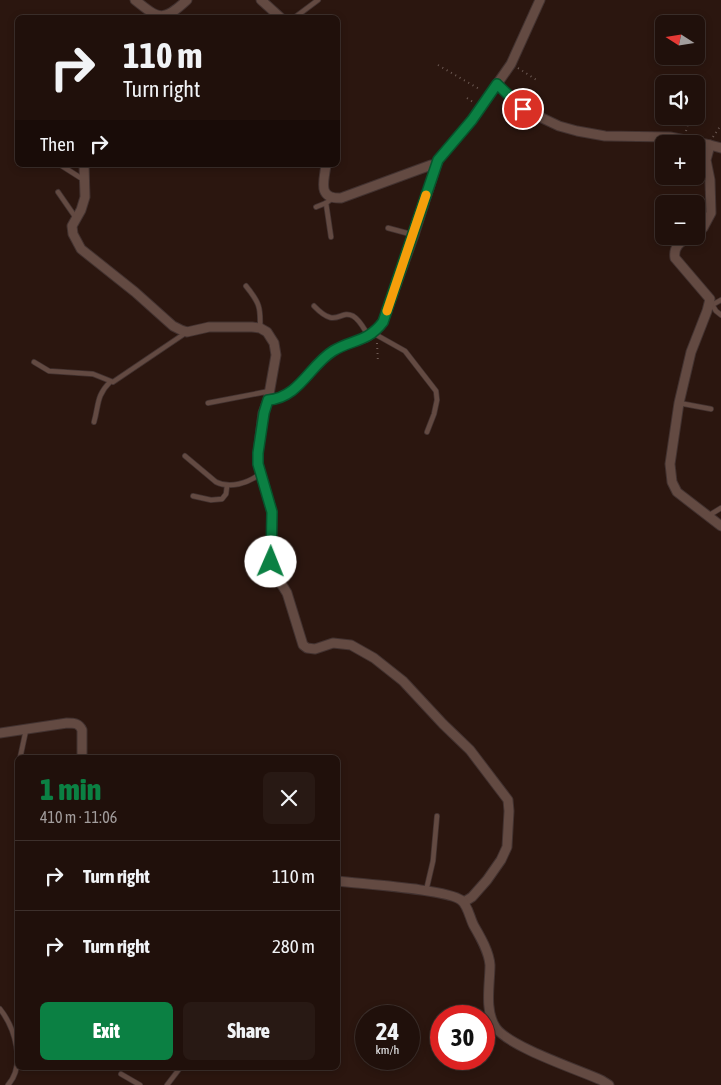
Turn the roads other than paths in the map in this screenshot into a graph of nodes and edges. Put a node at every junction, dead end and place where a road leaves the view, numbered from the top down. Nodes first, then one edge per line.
1 (135, 0) edge
2 (187, 0) edge
3 (261, 0) edge
4 (318, 0) edge
5 (540, 0) edge
6 (154, 15) edge
7 (170, 15) edge
8 (277, 15) edge
9 (298, 15) edge
10 (497, 84) junction
11 (710, 145) junction
12 (721, 148) edge
13 (436, 166) junction
14 (64, 167) edge
15 (84, 167) edge
16 (326, 167) edge
17 (85, 180) junction
18 (58, 192) dead end
19 (330, 201) junction
20 (316, 207) dead end
21 (76, 218) junction
22 (705, 224) edge
23 (388, 228) dead end
24 (414, 235) junction
25 (331, 237) dead end
26 (678, 245) edge
27 (246, 286) dead end
28 (721, 300) edge
29 (711, 302) junction
30 (314, 306) dead end
31 (721, 315) edge
32 (260, 328) junction
33 (187, 332) junction
34 (374, 335) junction
35 (34, 362) dead end
36 (110, 382) junction
37 (269, 396) junction
38 (680, 402) junction
39 (208, 403) dead end
40 (711, 409) dead end
41 (94, 422) dead end
42 (427, 432) dead end
43 (184, 456) dead end
44 (261, 474) junction
45 (228, 486) junction
46 (194, 496) dead end
47 (721, 508) edge
48 (708, 516) junction
49 (721, 526) edge
50 (26, 730) junction
51 (0, 734) edge
52 (21, 755) edge
53 (82, 755) edge
54 (437, 816) dead end
55 (340, 881) edge
56 (426, 891) junction
57 (464, 902) junction
58 (0, 1009) edge
59 (15, 1040) edge
60 (16, 1070) edge
61 (178, 1070) edge
62 (122, 1074) dead end
63 (8, 1085) edge
64 (140, 1085) edge
65 (167, 1085) edge
66 (609, 1085) edge

1 - 6 street
2 - 7 street
3 - 8 street
4 - 9 lane
5 - 10 street
10 - 11 street
10 - 13 street
11 - 12 street
11 - 22 street
13 - 19 street
13 - 24 street
14 - 17 lane
15 - 17 street
16 - 19 street
17 - 21 street
18 - 21 lane
19 - 20 lane
19 - 25 lane
21 - 33 street
23 - 24 lane
24 - 34 street
26 - 29 street
27 - 32 lane
28 - 29 lane
29 - 31 lane
29 - 38 street
30 - 34 lane
32 - 33 street
32 - 37 street
33 - 36 lane
34 - 37 street
34 - 42 lane
35 - 36 lane
36 - 41 lane
37 - 39 lane
37 - 44 street
38 - 40 lane
38 - 48 street
43 - 45 lane
44 - 45 lane
44 - 57 street
45 - 46 lane
47 - 48 lane
48 - 49 street
50 - 51 street
50 - 52 lane
50 - 53 street
54 - 56 lane
55 - 56 street
56 - 57 street
57 - 66 street
58 - 59 lane
60 - 63 lane
61 - 65 lane
62 - 64 lane

